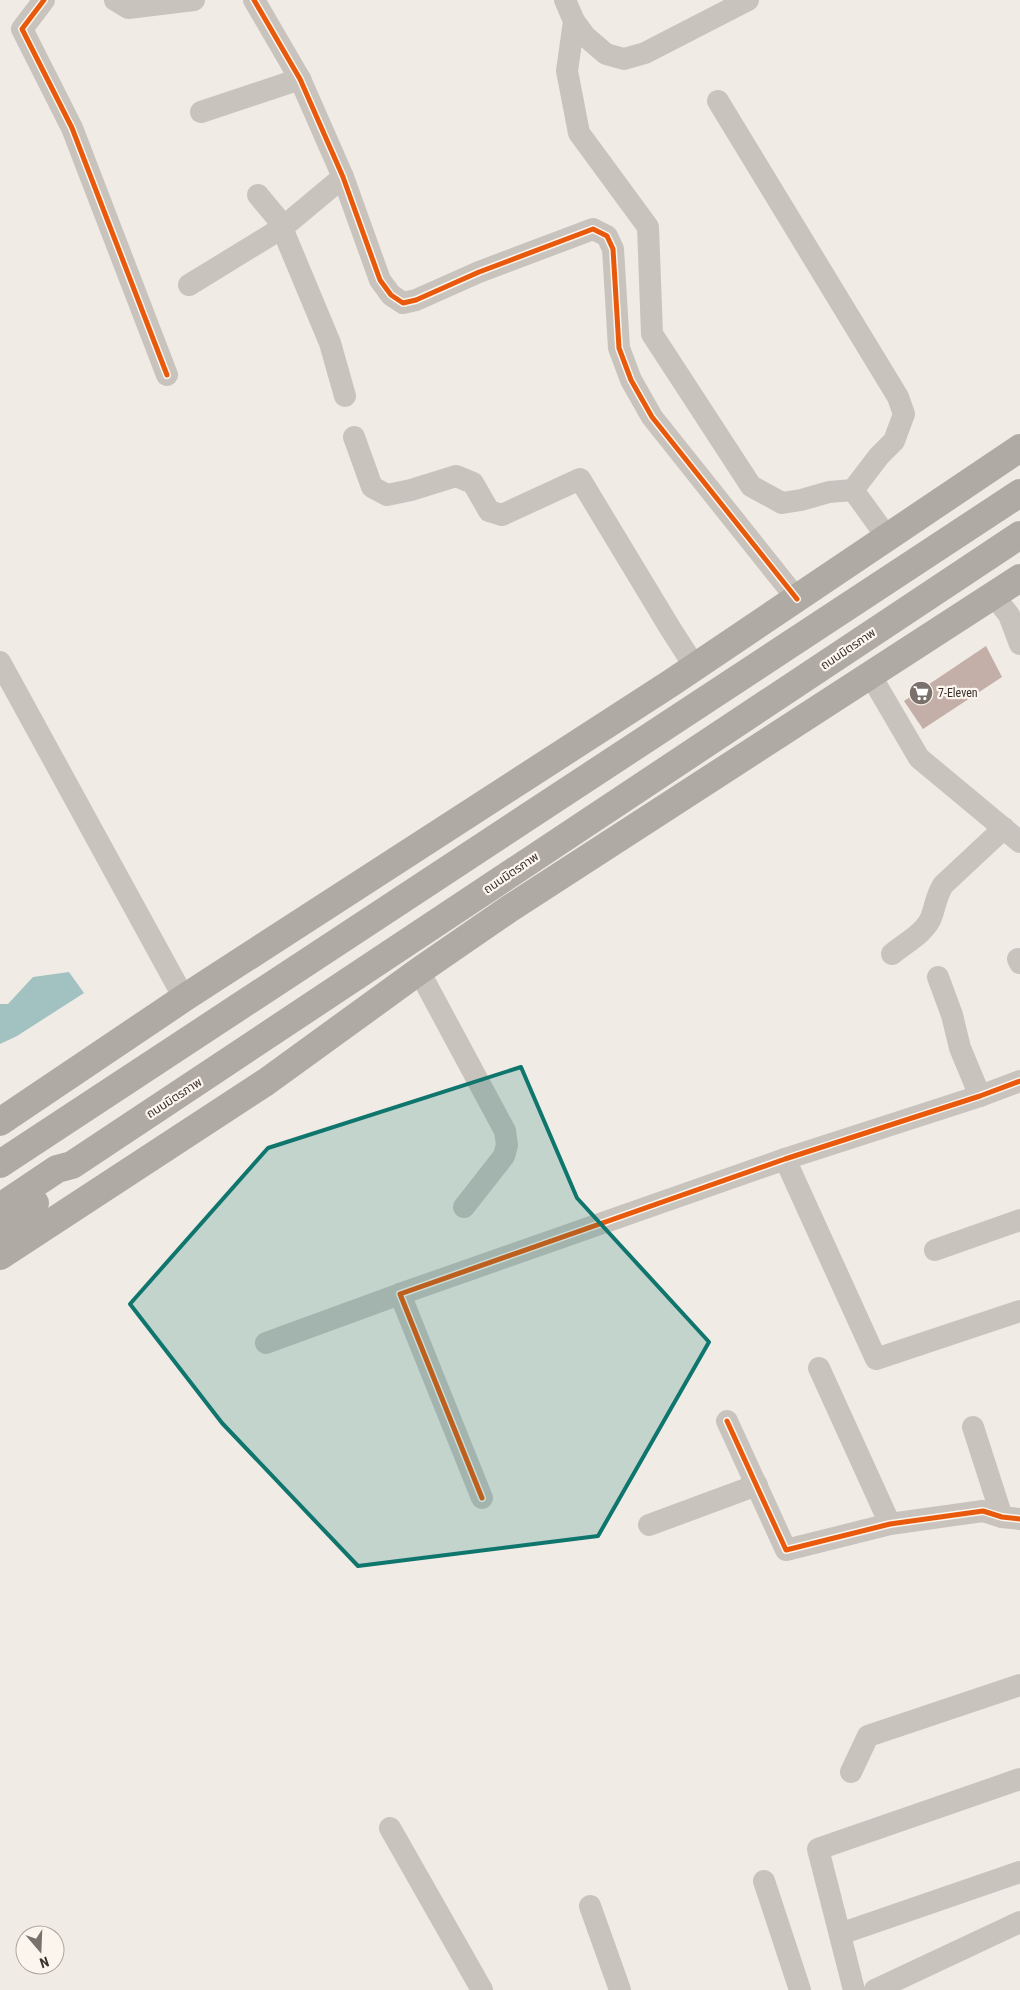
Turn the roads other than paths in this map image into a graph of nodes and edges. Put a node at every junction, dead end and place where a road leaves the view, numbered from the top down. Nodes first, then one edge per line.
1 (44, 0) edge
2 (116, 0) edge
3 (194, 0) edge
4 (254, 0) edge
5 (565, 0) edge
6 (748, 0) edge
7 (574, 20) junction
8 (300, 79) junction
9 (718, 101) dead end
10 (202, 112) dead end
11 (343, 176) junction
12 (258, 195) dead end
13 (282, 228) junction
14 (189, 285) dead end
15 (167, 375) dead end
16 (345, 396) dead end
17 (354, 437) dead end
18 (1020, 448) edge
19 (853, 490) junction
20 (1020, 493) edge
21 (1020, 535) edge
22 (887, 537) junction
23 (1020, 578) edge
24 (994, 596) junction
25 (797, 599) junction
26 (1020, 644) edge
27 (0, 662) edge
28 (695, 667) junction
29 (878, 688) dead end
30 (648, 698) junction
31 (712, 778) junction
32 (547, 803) junction
33 (1012, 835) edge
34 (567, 836) junction
35 (892, 954) dead end
36 (419, 971) junction
37 (938, 977) dead end
38 (184, 998) junction
39 (1020, 1081) edge
40 (980, 1096) junction
41 (0, 1122) edge
42 (785, 1159) junction
43 (0, 1164) edge
44 (72, 1165) junction
45 (0, 1207) edge
46 (464, 1207) dead end
47 (1020, 1220) edge
48 (0, 1229) edge
49 (934, 1250) dead end
50 (0, 1256) edge
51 (400, 1294) junction
52 (1020, 1311) edge
53 (266, 1343) dead end
54 (819, 1368) dead end
55 (728, 1421) dead end
56 (973, 1427) dead end
57 (757, 1486) junction
58 (482, 1498) dead end
59 (1011, 1518) edge
60 (890, 1524) junction
61 (649, 1525) dead end
62 (1020, 1685) edge
63 (851, 1772) dead end
64 (1020, 1779) edge
65 (390, 1828) dead end
66 (1020, 1872) edge
67 (764, 1881) dead end
68 (590, 1906) dead end
69 (1020, 1922) edge
70 (840, 1934) junction
71 (482, 1990) edge
72 (620, 1990) edge
73 (800, 1990) edge
74 (854, 1990) edge
75 (875, 1990) edge

1 - 15 street
2 - 3 street
4 - 8 street
5 - 7 street
6 - 7 street
7 - 19 street
8 - 10 street
8 - 11 street
9 - 19 street
11 - 13 street
11 - 25 street
12 - 13 street
13 - 14 street
13 - 16 street
17 - 28 street
18 - 22 highway
19 - 22 street
20 - 32 highway
21 - 34 highway, ถนนมิตรภาพ
22 - 25 highway
23 - 24 highway
24 - 26 street
24 - 31 highway
25 - 28 highway
27 - 38 street
28 - 30 highway
29 - 33 street
30 - 32 highway
30 - 38 highway
31 - 34 highway
31 - 36 highway
32 - 43 highway
33 - 35 street
34 - 44 highway, ถนนมิตรภาพ
36 - 46 street
36 - 50 highway
37 - 40 street
38 - 41 highway
39 - 40 street
40 - 42 street
42 - 51 street
42 - 52 street
44 - 45 highway, ถนนมิตรภาพ
44 - 48 highway
47 - 49 street
51 - 53 street
51 - 58 street
54 - 60 street
55 - 57 street
56 - 59 street
57 - 60 street
57 - 61 street
59 - 60 street
62 - 63 street
64 - 70 street
65 - 71 street
66 - 70 street
67 - 73 street
68 - 72 street
69 - 75 street
70 - 74 street

